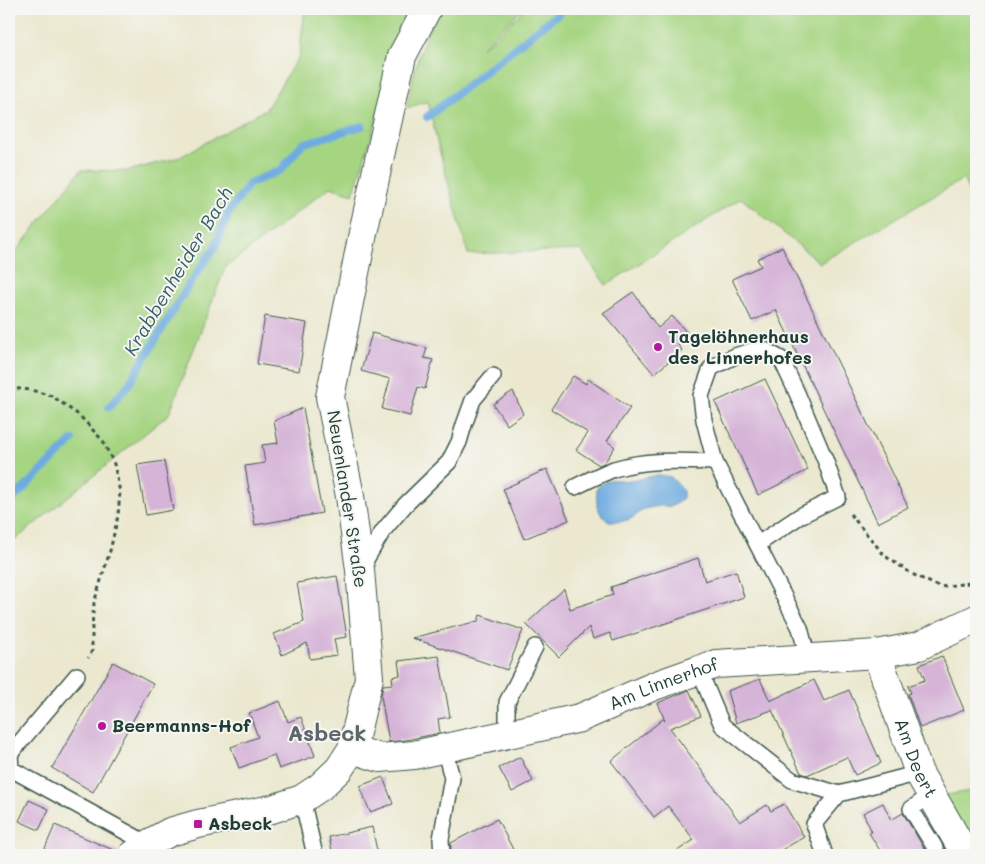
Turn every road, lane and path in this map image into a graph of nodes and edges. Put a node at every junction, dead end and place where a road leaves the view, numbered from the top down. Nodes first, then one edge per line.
1 (427, 9) edge
2 (494, 376) dead end
3 (9, 388) edge
4 (715, 462) junction
5 (575, 487) dead end
6 (838, 497) junction
7 (758, 544) junction
8 (360, 570) junction
9 (976, 582) edge
10 (976, 619) edge
11 (534, 647) dead end
12 (877, 654) junction
13 (808, 658) junction
14 (699, 670) junction
15 (77, 675) joint
16 (507, 734) junction
17 (444, 748) junction
18 (352, 749) junction
19 (925, 784) junction
20 (839, 794) junction
21 (302, 799) junction
22 (140, 849) edge
23 (955, 853) edge
24 (315, 855) edge
25 (442, 855) edge
26 (825, 855) edge

1 - 8 street, Neuenlander Straße
2 - 8 lane
3 - 15 path
4 - 5 lane
4 - 6 lane
4 - 7 lane
6 - 7 lane
6 - 9 path
7 - 13 lane
8 - 18 street, Neuenlander Straße
10 - 12 street, Am Linnerhof
11 - 16 lane
12 - 13 street, Am Linnerhof
12 - 19 street, Am Deert
13 - 14 street, Am Linnerhof
14 - 16 street, Am Linnerhof
14 - 20 lane
15 - 22 lane
16 - 17 street, Am Linnerhof
17 - 18 street, Am Linnerhof
17 - 25 lane
18 - 21 street, Neuenlander Straße
19 - 20 lane
19 - 23 street, Am Deert
20 - 26 lane
21 - 22 street, Neuenlander Straße
21 - 24 lane

